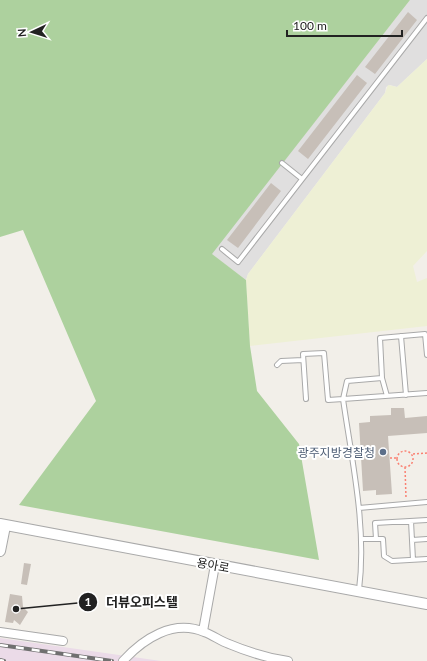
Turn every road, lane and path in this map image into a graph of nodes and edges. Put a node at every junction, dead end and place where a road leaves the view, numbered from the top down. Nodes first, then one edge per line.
1 (427, 18) edge
2 (282, 163) dead end
3 (302, 179) junction
4 (222, 249) dead end
5 (401, 336) junction
6 (427, 356) edge
7 (303, 360) junction
8 (277, 365) dead end
9 (382, 378) junction
10 (427, 393) edge
11 (406, 395) junction
12 (387, 396) junction
13 (306, 399) dead end
14 (343, 399) junction
15 (427, 453) edge
16 (412, 454) junction
17 (390, 458) dead end
18 (397, 458) junction
19 (404, 467) junction
20 (427, 502) edge
21 (406, 504) junction
22 (358, 508) junction
23 (411, 520) junction
24 (427, 520) edge
25 (3, 525) edge
26 (361, 539) junction
27 (376, 539) junction
28 (427, 539) edge
29 (412, 540) junction
30 (0, 551) edge
31 (427, 559) edge
32 (413, 560) junction
33 (215, 565) junction
34 (359, 591) junction
35 (427, 604) edge
36 (203, 631) junction
37 (0, 632) edge
38 (63, 641) dead end
39 (123, 661) edge
40 (288, 661) edge

1 - 3 lane
2 - 3 lane
3 - 4 lane
5 - 6 lane
5 - 9 lane
5 - 11 lane
7 - 8 lane
7 - 13 lane
7 - 14 lane
9 - 12 lane
9 - 14 lane
10 - 11 lane
11 - 12 lane
12 - 14 lane
14 - 22 lane
15 - 16 path
16 - 18 path
16 - 19 path
17 - 18 path
18 - 19 path
19 - 21 path
20 - 21 lane
21 - 22 lane
22 - 26 lane
23 - 24 lane
23 - 27 lane
23 - 29 lane
25 - 30 street
25 - 33 street, 용아로
26 - 27 lane
26 - 34 lane
27 - 32 lane
28 - 29 lane
29 - 32 lane
31 - 32 lane
33 - 34 street, 용아로
33 - 36 street
34 - 35 street, 용아로
36 - 39 street
36 - 40 street
37 - 38 street

